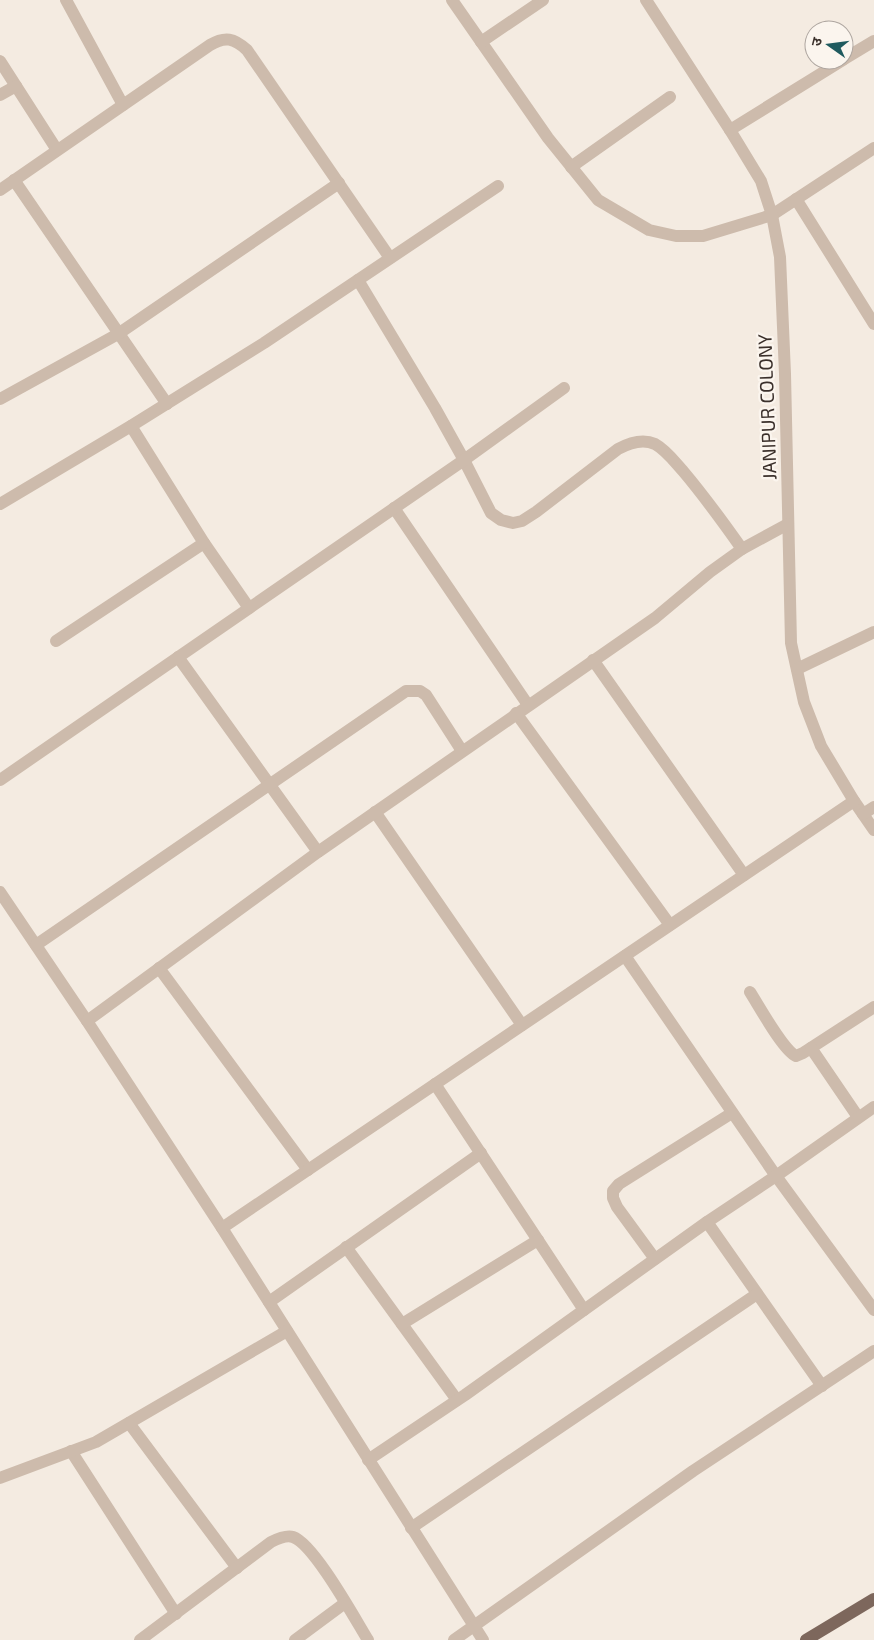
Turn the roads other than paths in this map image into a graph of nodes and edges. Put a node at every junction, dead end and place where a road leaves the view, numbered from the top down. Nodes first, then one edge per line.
1 (66, 0) edge
2 (452, 0) edge
3 (543, 0) edge
4 (646, 0) edge
5 (874, 41) edge
6 (481, 42) junction
7 (854, 53) edge
8 (0, 61) edge
9 (827, 70) edge
10 (16, 86) junction
11 (0, 94) edge
12 (670, 97) dead end
13 (123, 105) junction
14 (730, 130) junction
15 (874, 148) edge
16 (57, 150) junction
17 (571, 167) junction
18 (14, 180) junction
19 (338, 183) junction
20 (498, 186) dead end
21 (0, 190) edge
22 (796, 199) junction
23 (772, 215) junction
24 (390, 258) junction
25 (358, 280) junction
26 (874, 324) edge
27 (118, 334) junction
28 (564, 388) dead end
29 (0, 400) edge
30 (167, 404) junction
31 (131, 426) junction
32 (464, 460) junction
33 (2, 500) edge
34 (394, 508) junction
35 (788, 524) junction
36 (204, 543) junction
37 (742, 549) junction
38 (249, 608) junction
39 (874, 632) edge
40 (56, 641) dead end
41 (178, 657) junction
42 (592, 660) junction
43 (796, 669) junction
44 (528, 704) junction
45 (516, 713) junction
46 (462, 751) junction
47 (0, 780) edge
48 (269, 785) junction
49 (854, 801) junction
50 (874, 806) edge
51 (375, 812) junction
52 (863, 814) junction
53 (874, 830) edge
54 (318, 852) junction
55 (744, 875) junction
56 (0, 892) edge
57 (670, 925) junction
58 (36, 945) junction
59 (625, 956) junction
60 (160, 968) junction
61 (750, 992) dead end
62 (874, 1007) edge
63 (88, 1021) junction
64 (522, 1025) junction
65 (811, 1048) junction
66 (435, 1084) junction
67 (874, 1107) edge
68 (732, 1113) junction
69 (858, 1117) junction
70 (481, 1153) junction
71 (308, 1170) junction
72 (776, 1176) junction
73 (707, 1222) junction
74 (222, 1228) junction
75 (538, 1240) junction
76 (346, 1247) junction
77 (655, 1259) junction
78 (757, 1294) junction
79 (268, 1302) junction
80 (584, 1310) junction
81 (874, 1310) edge
82 (402, 1324) junction
83 (287, 1331) junction
84 (874, 1351) edge
85 (822, 1386) junction
86 (457, 1400) junction
87 (129, 1424) junction
88 (71, 1451) junction
89 (368, 1460) junction
90 (0, 1478) edge
91 (411, 1528) junction
92 (237, 1568) junction
93 (874, 1599) edge
94 (345, 1604) junction
95 (176, 1614) junction
96 (473, 1626) junction
97 (814, 1638) edge
98 (140, 1640) edge
99 (295, 1640) edge
100 (368, 1640) edge
101 (454, 1640) edge
102 (483, 1640) edge

1 - 13 street
2 - 6 street
3 - 6 street
4 - 14 street, JANIPUR COLONY
5 - 7 street
6 - 17 street
8 - 10 street
9 - 14 street
10 - 11 street
10 - 16 street
12 - 17 street
13 - 16 street
13 - 19 street
14 - 23 street, JANIPUR COLONY
15 - 22 street
16 - 18 street
17 - 23 street
18 - 21 street
18 - 27 street
19 - 24 street
19 - 27 street
20 - 24 street
22 - 23 street
22 - 26 street
23 - 35 street, JANIPUR COLONY
24 - 25 street
25 - 30 street
25 - 32 street
27 - 29 street
27 - 30 street
28 - 32 street
30 - 31 street
31 - 33 street
31 - 36 street
32 - 34 street
32 - 37 street
34 - 38 street
34 - 44 street
35 - 37 street
35 - 43 street, JANIPUR COLONY
36 - 38 street
36 - 40 street
37 - 42 street
38 - 41 street
39 - 43 street
41 - 47 street
41 - 48 street
42 - 44 street
42 - 55 street
43 - 49 street, JANIPUR COLONY
44 - 45 street
45 - 46 street
45 - 57 street
46 - 48 street
46 - 51 street
48 - 54 street
48 - 58 street
49 - 52 street, JANIPUR COLONY
49 - 55 street
50 - 52 street
51 - 54 street
51 - 64 street
52 - 53 street, JANIPUR COLONY
54 - 60 street
55 - 57 street
56 - 58 street
57 - 59 street
58 - 63 street
59 - 64 street
59 - 68 street
60 - 63 street
60 - 71 street
61 - 65 street
62 - 65 street
63 - 74 street
64 - 66 street
65 - 69 street
66 - 70 street
66 - 71 street
67 - 69 street
68 - 72 street
68 - 77 street
69 - 72 street
70 - 75 street
70 - 76 street
71 - 74 street
72 - 73 street
72 - 81 street
73 - 77 street
73 - 78 street
74 - 79 street
75 - 80 street
75 - 82 street
76 - 79 street
76 - 82 street
77 - 80 street
78 - 85 street
78 - 91 street
79 - 83 street
80 - 86 street
82 - 86 street
83 - 87 street
83 - 89 street
84 - 85 street
85 - 96 street
86 - 89 street
87 - 88 street
87 - 92 street
88 - 90 street
88 - 95 street
89 - 91 street
91 - 96 street
92 - 94 street
92 - 95 street
93 - 97 main road
94 - 99 street
94 - 100 street
95 - 98 street
96 - 101 street
96 - 102 street

